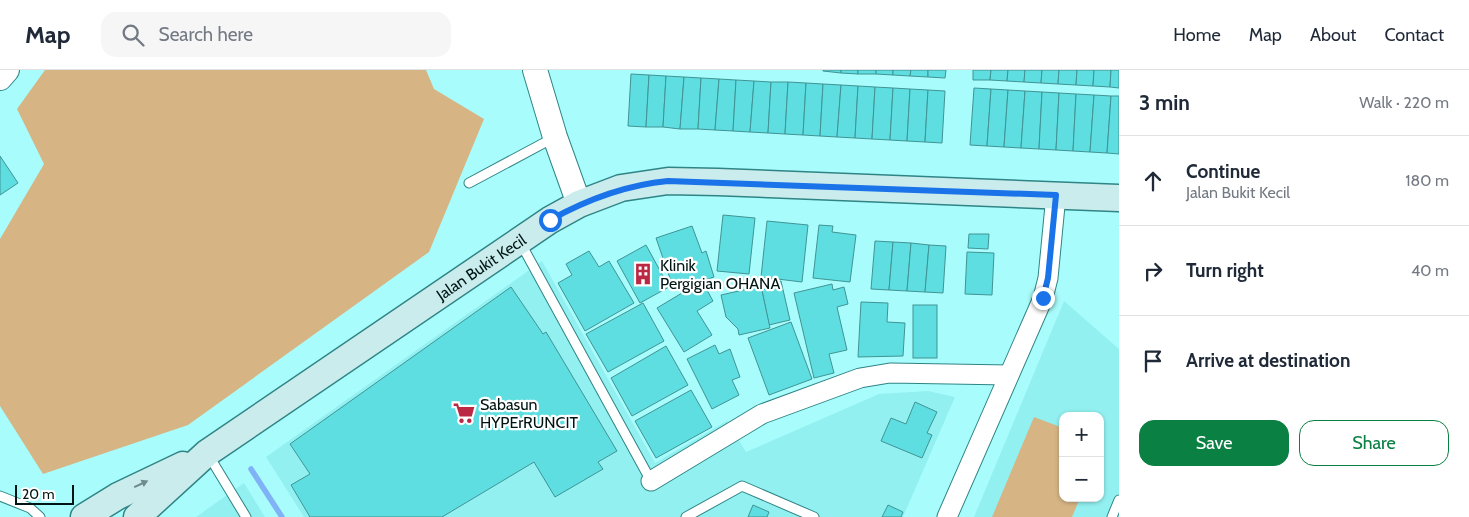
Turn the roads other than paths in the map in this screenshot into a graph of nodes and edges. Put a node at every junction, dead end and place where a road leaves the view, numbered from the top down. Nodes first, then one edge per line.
1 (7, 70) edge
2 (539, 73) edge
3 (0, 78) edge
4 (555, 137) junction
5 (469, 183) dead end
6 (1056, 195) junction
7 (1119, 198) edge
8 (579, 204) junction
9 (519, 241) junction
10 (1009, 375) junction
11 (207, 453) junction
12 (651, 481) joint
13 (0, 496) edge
14 (118, 496) junction
15 (1119, 500) edge
16 (40, 517) edge
17 (70, 517) edge
18 (84, 517) edge
19 (137, 517) edge
20 (246, 517) edge
21 (686, 517) edge
22 (814, 517) edge
23 (947, 517) edge
24 (1112, 517) edge

1 - 3 street
2 - 4 street
4 - 5 lane
4 - 8 street
6 - 7 main road, Jalan Bukit Kecil
6 - 8 main road, Jalan Bukit Kecil
6 - 10 street
8 - 9 main road, Jalan Bukit Kecil
9 - 11 main road, Jalan Bukit Kecil
9 - 12 lane
10 - 12 street
10 - 23 street
14 -> 11 main road
11 - 19 main road
11 - 20 lane
13 - 16 lane
14 - 17 main road
14 - 18 main road
15 - 24 lane
21 - 22 lane

